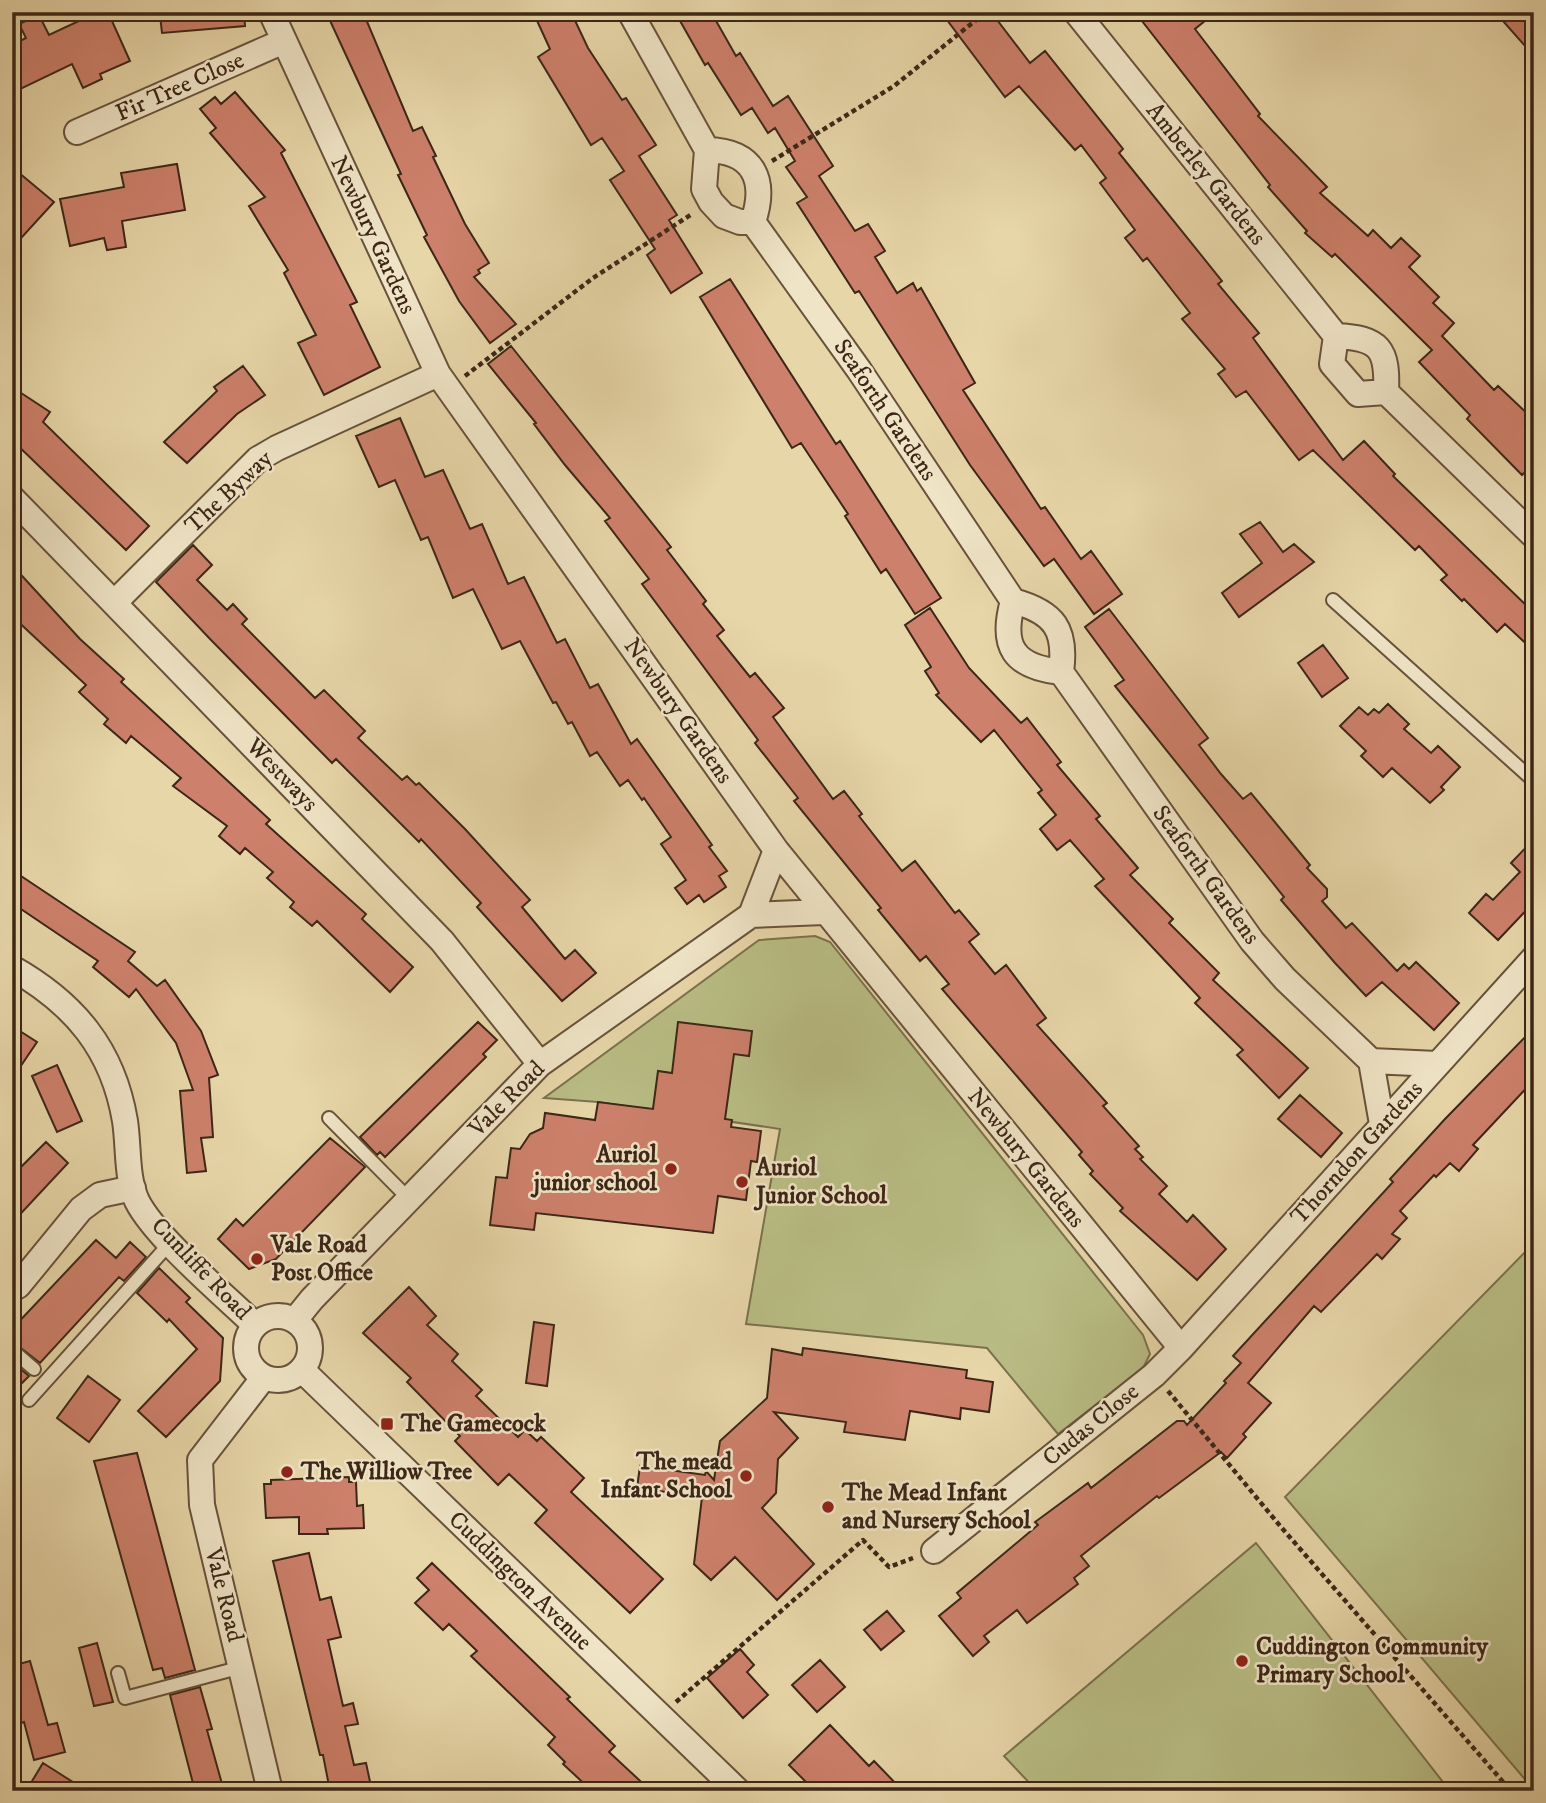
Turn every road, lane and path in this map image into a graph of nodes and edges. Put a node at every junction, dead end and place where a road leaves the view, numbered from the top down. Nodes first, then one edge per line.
1 (271, 12) edge
2 (630, 12) edge
3 (1076, 12) edge
4 (284, 41) junction
5 (77, 132) dead end
6 (707, 150) junction
7 (753, 222) junction
8 (1336, 335) junction
9 (438, 374) junction
10 (1386, 392) junction
11 (12, 498) edge
12 (1534, 536) edge
13 (1333, 600) dead end
14 (1013, 601) junction
15 (115, 602) junction
16 (1061, 672) junction
17 (1534, 781) edge
18 (776, 850) junction
19 (824, 912) junction
20 (751, 915) junction
21 (1534, 958) edge
22 (12, 968) edge
23 (1371, 1061) junction
24 (540, 1064) junction
25 (1437, 1064) junction
26 (329, 1118) dead end
27 (1382, 1124) junction
28 (133, 1188) junction
29 (408, 1199) junction
30 (171, 1242) junction
31 (12, 1289) edge
32 (295, 1320) junction
33 (255, 1325) junction
34 (1181, 1348) junction
35 (12, 1350) edge
36 (34, 1369) dead end
37 (303, 1370) junction
38 (1154, 1375) junction
39 (264, 1377) junction
40 (29, 1400) dead end
41 (933, 1551) joint
42 (242, 1667) junction
43 (118, 1673) dead end
44 (660, 1717) junction
45 (270, 1791) edge
46 (738, 1791) edge
47 (1511, 1791) edge

1 - 4 street, Newbury Gardens
2 - 6 street
3 - 8 street, Amberley Gardens
4 - 5 street, Fir Tree Close
4 - 9 street, Newbury Gardens
6 - 7 street
6 - 7 street
7 - 14 street, Seaforth Gardens
8 - 10 street
8 - 10 street
9 - 15 street, The Byway
9 - 18 street, Newbury Gardens
10 - 12 street
11 - 15 street, Westways
13 - 17 lane
14 - 16 street
14 - 16 street
15 - 24 street, Westways
16 - 23 street, Seaforth Gardens
18 - 19 street, Newbury Gardens
18 - 20 street
19 - 20 street
19 - 34 street, Newbury Gardens
20 - 24 street, Vale Road
21 - 25 street, Thorndon Gardens
22 - 28 street, Cunliffe Road
23 - 25 street
23 - 27 street
24 - 29 street, Vale Road
25 - 27 street, Thorndon Gardens
26 - 29 lane
27 - 34 street, Thorndon Gardens
28 - 30 street, Cunliffe Road
28 - 31 street
29 - 32 street, Vale Road
30 - 33 street, Cunliffe Road
30 - 40 lane
32 - 33 street
32 - 37 street
33 - 39 street
34 - 38 street, Cudas Close
35 - 36 lane
37 - 39 street
37 - 44 street, Cuddington Avenue
38 - 41 street, Cudas Close
38 - 47 path
39 - 42 street, Vale Road
41 - 44 path
42 - 43 lane
42 - 45 street, Vale Road
44 - 46 street, Cuddington Avenue

